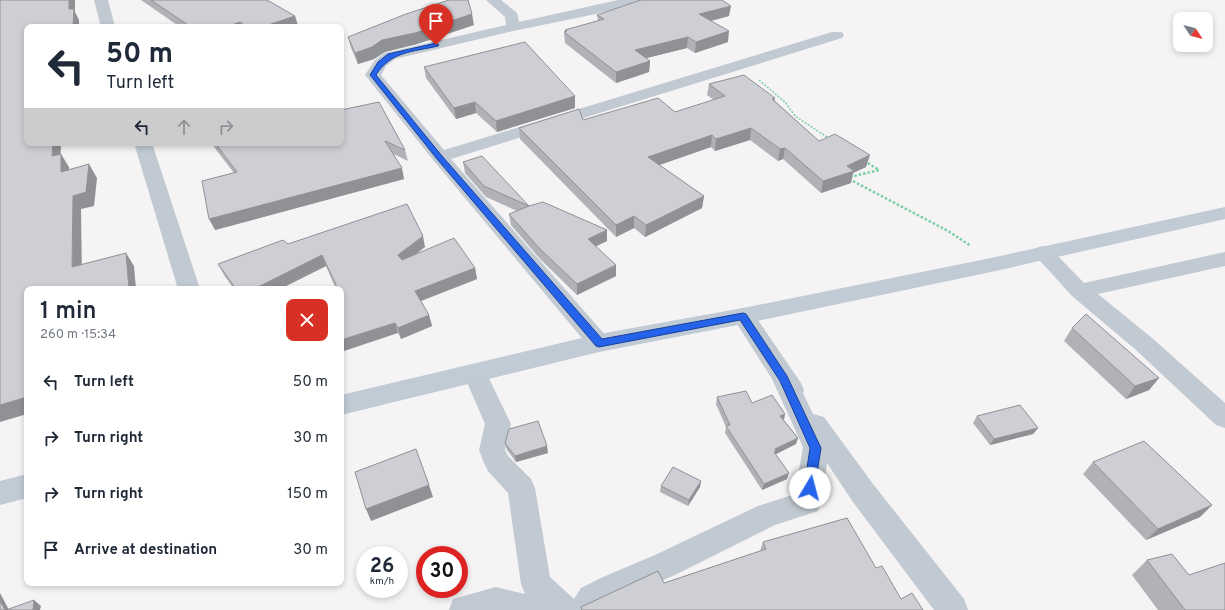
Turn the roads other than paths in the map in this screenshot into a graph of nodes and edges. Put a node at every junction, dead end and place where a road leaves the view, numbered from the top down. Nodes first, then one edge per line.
1 (101, 0) edge
2 (493, 0) edge
3 (633, 0) edge
4 (107, 24) edge
5 (513, 27) junction
6 (838, 35) dead end
7 (144, 146) edge
8 (440, 157) junction
9 (1225, 213) edge
10 (1043, 253) junction
11 (1225, 259) edge
12 (188, 286) edge
13 (1080, 292) junction
14 (743, 316) junction
15 (599, 343) junction
16 (475, 373) junction
17 (784, 379) junction
18 (344, 404) edge
19 (1225, 418) edge
20 (24, 487) edge
21 (0, 493) edge
22 (464, 610) edge
23 (526, 610) edge
24 (562, 610) edge
25 (585, 610) edge
26 (953, 610) edge

1 - 4 street
2 - 5 street
3 - 5 street
5 - 8 street
6 - 8 street
7 - 12 street
8 - 15 street
9 - 10 street
10 - 13 street
10 - 14 street
11 - 13 street
13 - 19 street
14 - 15 street
14 - 17 street
15 - 16 street
16 - 18 street
16 - 24 street
17 - 25 street
17 - 26 street
20 - 21 street
22 - 23 street

